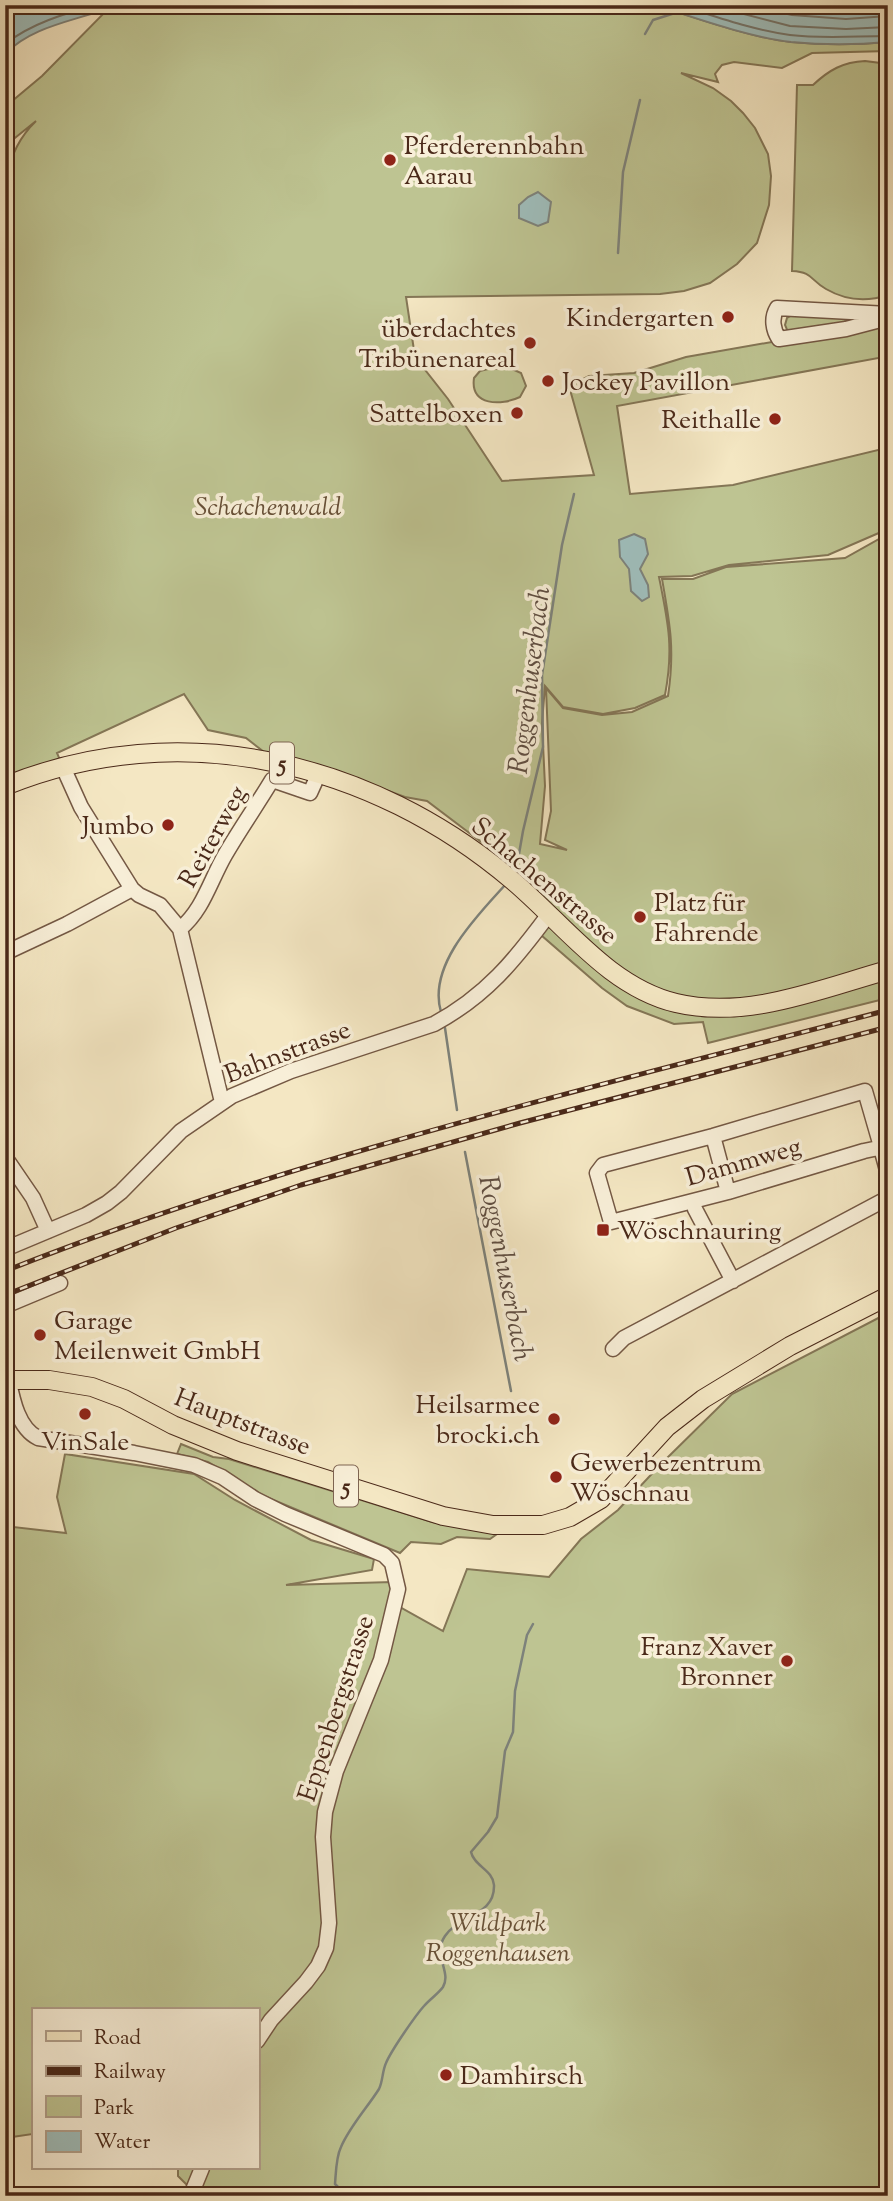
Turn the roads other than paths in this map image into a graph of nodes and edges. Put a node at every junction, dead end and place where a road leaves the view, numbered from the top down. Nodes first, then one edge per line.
1 (888, 316) edge
2 (63, 767) junction
3 (319, 773) junction
4 (5, 786) edge
5 (132, 889) junction
6 (549, 914) junction
7 (180, 929) junction
8 (5, 953) edge
9 (888, 970) edge
10 (222, 1102) junction
11 (713, 1136) junction
12 (884, 1147) edge
13 (5, 1157) edge
14 (888, 1174) edge
15 (728, 1192) junction
16 (888, 1198) edge
17 (693, 1200) junction
18 (48, 1231) junction
19 (5, 1249) edge
20 (733, 1282) junction
21 (60, 1283) dead end
22 (888, 1296) edge
23 (5, 1306) edge
24 (613, 1349) dead end
25 (6, 1377) edge
26 (259, 2038) edge
27 (201, 2170) edge
28 (190, 2193) edge

1 - 1 street
2 - 3 main road, Schachenstrasse / 5
2 - 4 main road, Schachenstrasse / 5
2 - 5 street
3 - 6 main road, Schachenstrasse / 5
3 - 7 street, Reiterweg
5 - 7 street
5 - 8 street
6 - 9 main road, Schachenstrasse / 5
6 - 10 street, Bahnstrasse
7 - 10 street
10 - 18 street, Bahnstrasse
11 - 12 street
11 - 15 street
11 - 17 street, Dammweg
12 - 14 street
12 - 15 street, Dammweg
13 - 18 street
15 - 17 street, Dammweg
16 - 20 street
17 - 20 street
18 - 19 street, Bahnstrasse
20 - 24 street
21 - 23 street
22 - 25 main road, Hauptstrasse / 5
25 - 26 street, Eppenbergstrasse
27 - 28 street

